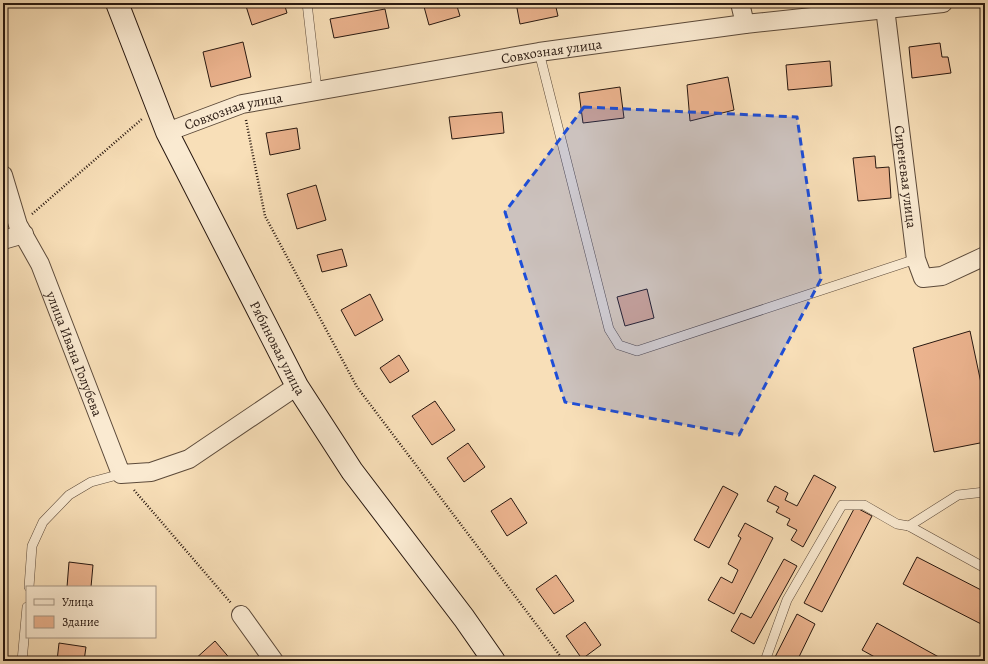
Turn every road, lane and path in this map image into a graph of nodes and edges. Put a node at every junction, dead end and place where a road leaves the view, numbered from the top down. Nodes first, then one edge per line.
1 (117, 3) edge
2 (307, 3) edge
3 (740, 3) edge
4 (943, 3) edge
5 (885, 8) junction
6 (745, 24) junction
7 (540, 52) junction
8 (317, 90) junction
9 (242, 104) junction
10 (156, 107) junction
11 (167, 132) junction
12 (3, 175) edge
13 (21, 230) junction
14 (3, 240) edge
15 (985, 256) edge
16 (916, 259) junction
17 (297, 386) junction
18 (121, 474) junction
19 (985, 492) edge
20 (909, 526) junction
21 (985, 568) edge
22 (29, 586) edge
23 (242, 616) joint
24 (26, 618) edge
25 (22, 661) edge
26 (274, 661) edge
27 (494, 661) edge
28 (564, 661) edge
29 (765, 661) edge

1 - 10 main road, Рябиновая улица
2 - 8 lane
3 - 6 street
4 - 5 street, Совхозная улица
5 - 6 street, Совхозная улица
5 - 16 street, Сиреневая улица
6 - 7 street, Совхозная улица
7 - 8 street, Совхозная улица
7 - 16 lane
8 - 9 street, Совхозная улица
9 - 11 street, Совхозная улица
9 - 28 path
10 - 11 main road, Рябиновая улица
10 - 13 path
11 - 17 main road, Рябиновая улица
12 - 13 street, улица Ивана Голубева
13 - 14 street
13 - 18 street, улица Ивана Голубева
15 - 16 street, Сиреневая улица
17 - 18 street
17 - 27 main road, Рябиновая улица
18 - 22 lane
18 - 23 path
19 - 20 lane
20 - 21 lane
20 - 29 lane
23 - 26 street
24 - 25 lane

